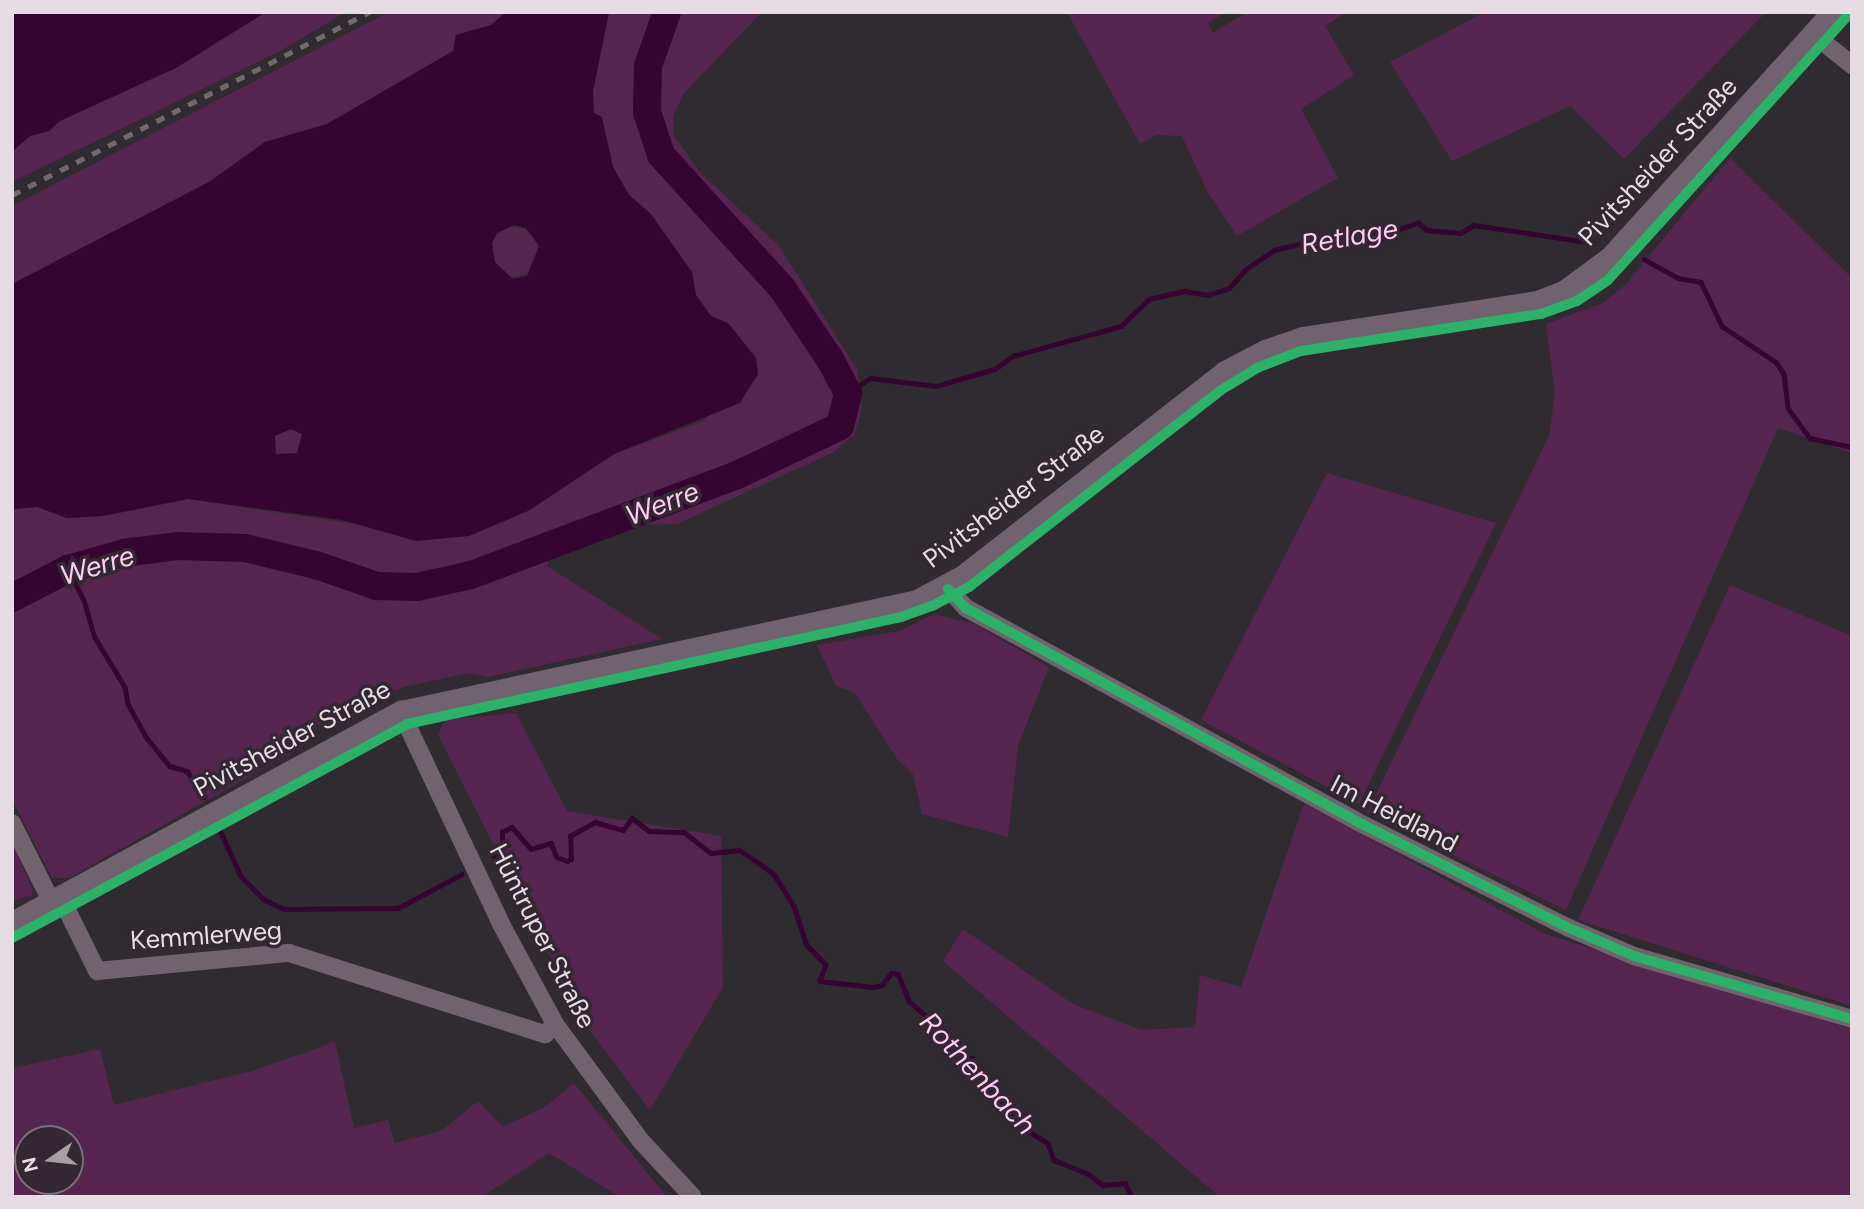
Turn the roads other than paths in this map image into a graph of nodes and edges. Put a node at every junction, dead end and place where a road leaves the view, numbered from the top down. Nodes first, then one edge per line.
1 (1833, 12) edge
2 (1813, 34) junction
3 (1852, 65) edge
4 (946, 586) junction
5 (401, 712) junction
6 (12, 823) edge
7 (56, 899) junction
8 (12, 923) edge
9 (1852, 1019) edge
10 (555, 1024) junction
11 (693, 1197) edge

1 - 2 main road, Pivitsheider Straße
2 - 3 street
2 - 4 main road, Pivitsheider Straße
4 - 5 main road, Pivitsheider Straße
4 - 9 street, Im Heidland
5 - 7 main road, Pivitsheider Straße
5 - 10 street, Hüntruper Straße
6 - 7 street
7 - 8 main road, Pivitsheider Straße
7 - 10 street, Kemmlerweg
10 - 11 street, Hüntruper Straße

